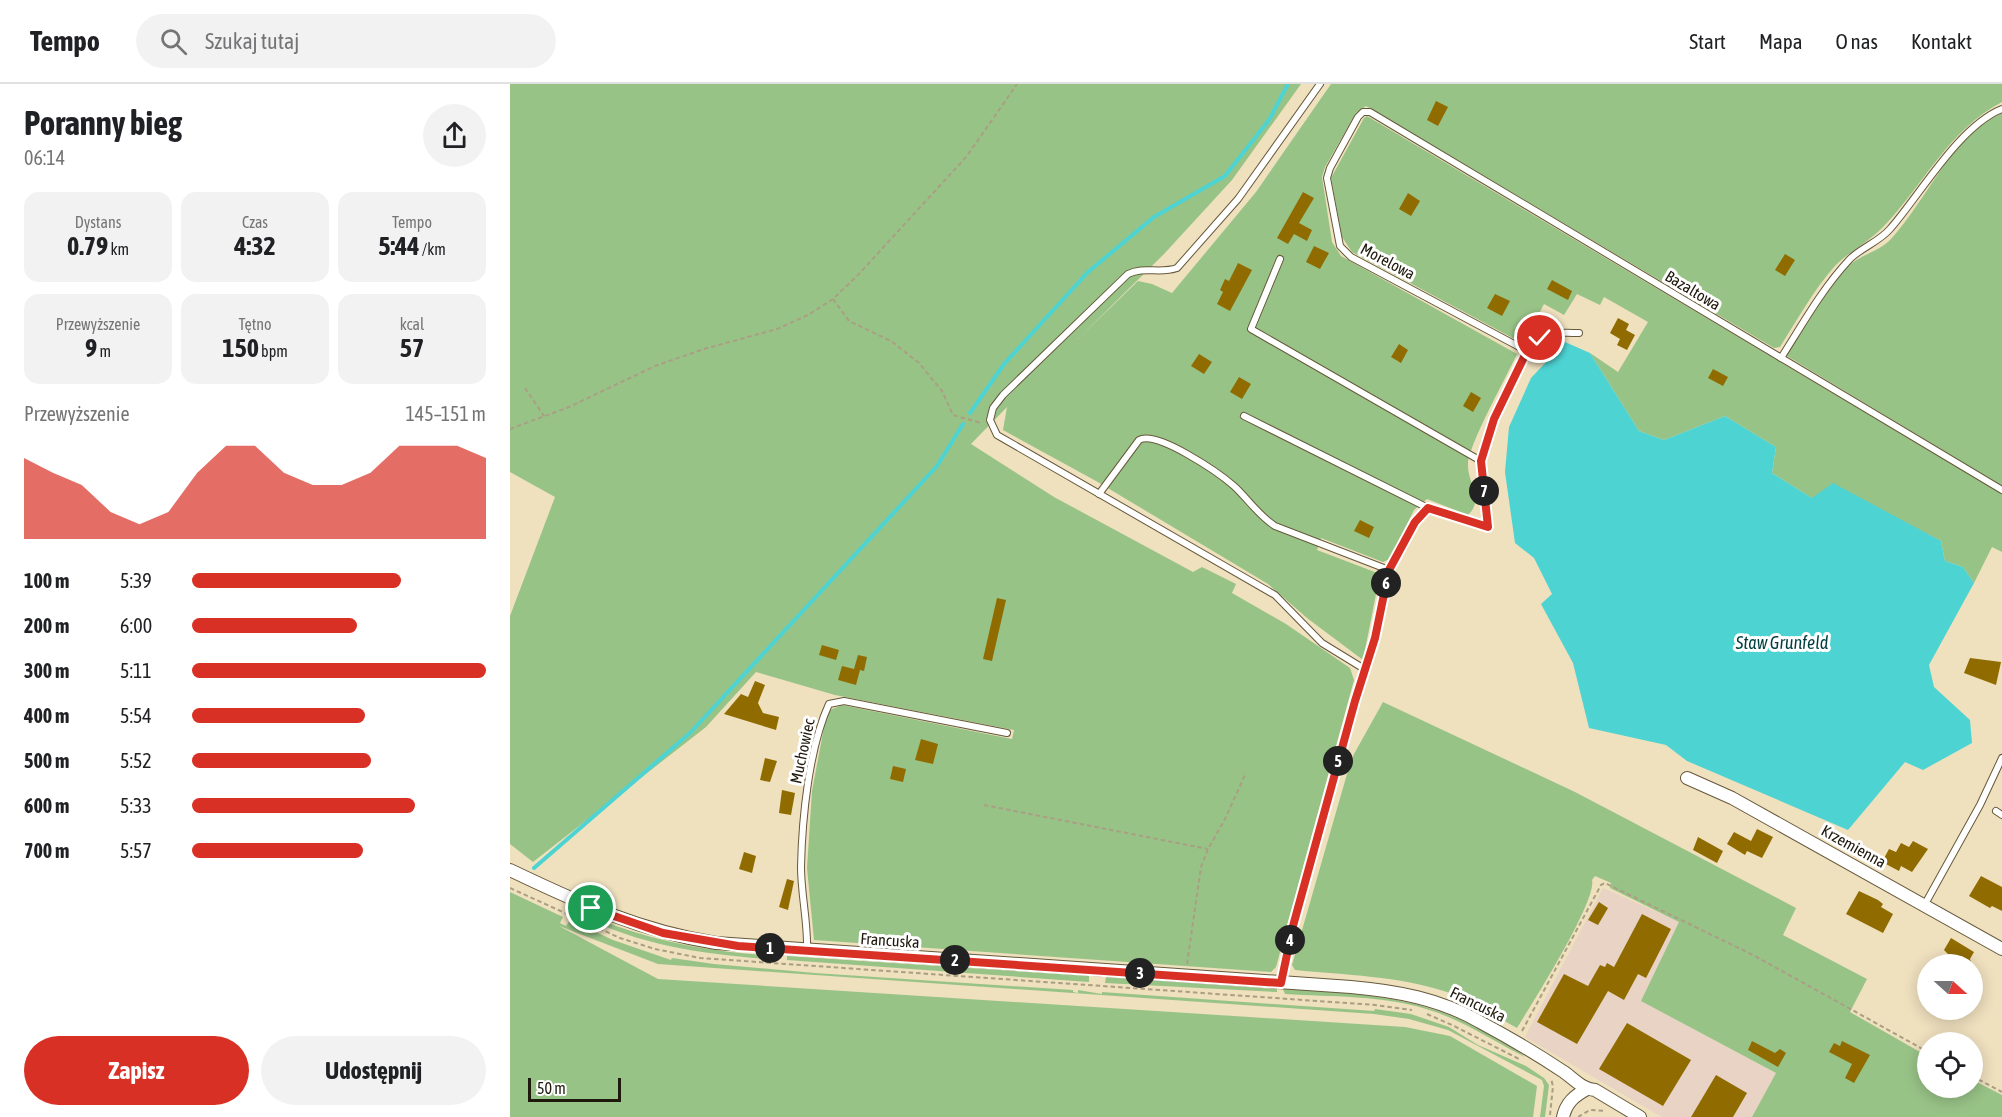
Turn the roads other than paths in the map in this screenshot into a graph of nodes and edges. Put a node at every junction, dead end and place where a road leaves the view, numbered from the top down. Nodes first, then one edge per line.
1 (1320, 84) edge
2 (2002, 109) edge
3 (1370, 112) joint
4 (1280, 259) dead end
5 (1579, 333) dead end
6 (1527, 351) junction
7 (1781, 358) junction
8 (1244, 416) dead end
9 (1481, 461) junction
10 (2002, 490) edge
11 (1099, 494) junction
12 (1428, 508) junction
13 (1389, 570) junction
14 (1366, 670) junction
15 (1007, 733) dead end
16 (2002, 758) edge
17 (1687, 778) dead end
18 (510, 870) edge
19 (1925, 904) junction
20 (2002, 949) edge
21 (807, 951) junction
22 (1281, 983) junction
23 (1587, 1089) junction
24 (1563, 1117) edge
25 (1640, 1117) edge

1 - 11 lane
2 - 7 lane
3 - 6 lane, Morelowa
3 - 7 lane, Bazaltowa
4 - 9 lane
5 - 6 lane
6 - 9 lane
7 - 10 lane, Bazaltowa
8 - 12 lane
9 - 12 lane
11 - 13 lane
11 - 14 lane
12 - 13 lane
13 - 14 lane
14 - 22 lane
15 - 21 lane, Muchowiec
16 - 19 lane
17 - 19 street, Krzemienna
18 - 21 street, Francuska
19 - 20 street, Krzemienna
21 - 22 street, Francuska
22 - 23 street, Francuska
23 - 24 street
23 - 25 street, Francuska

